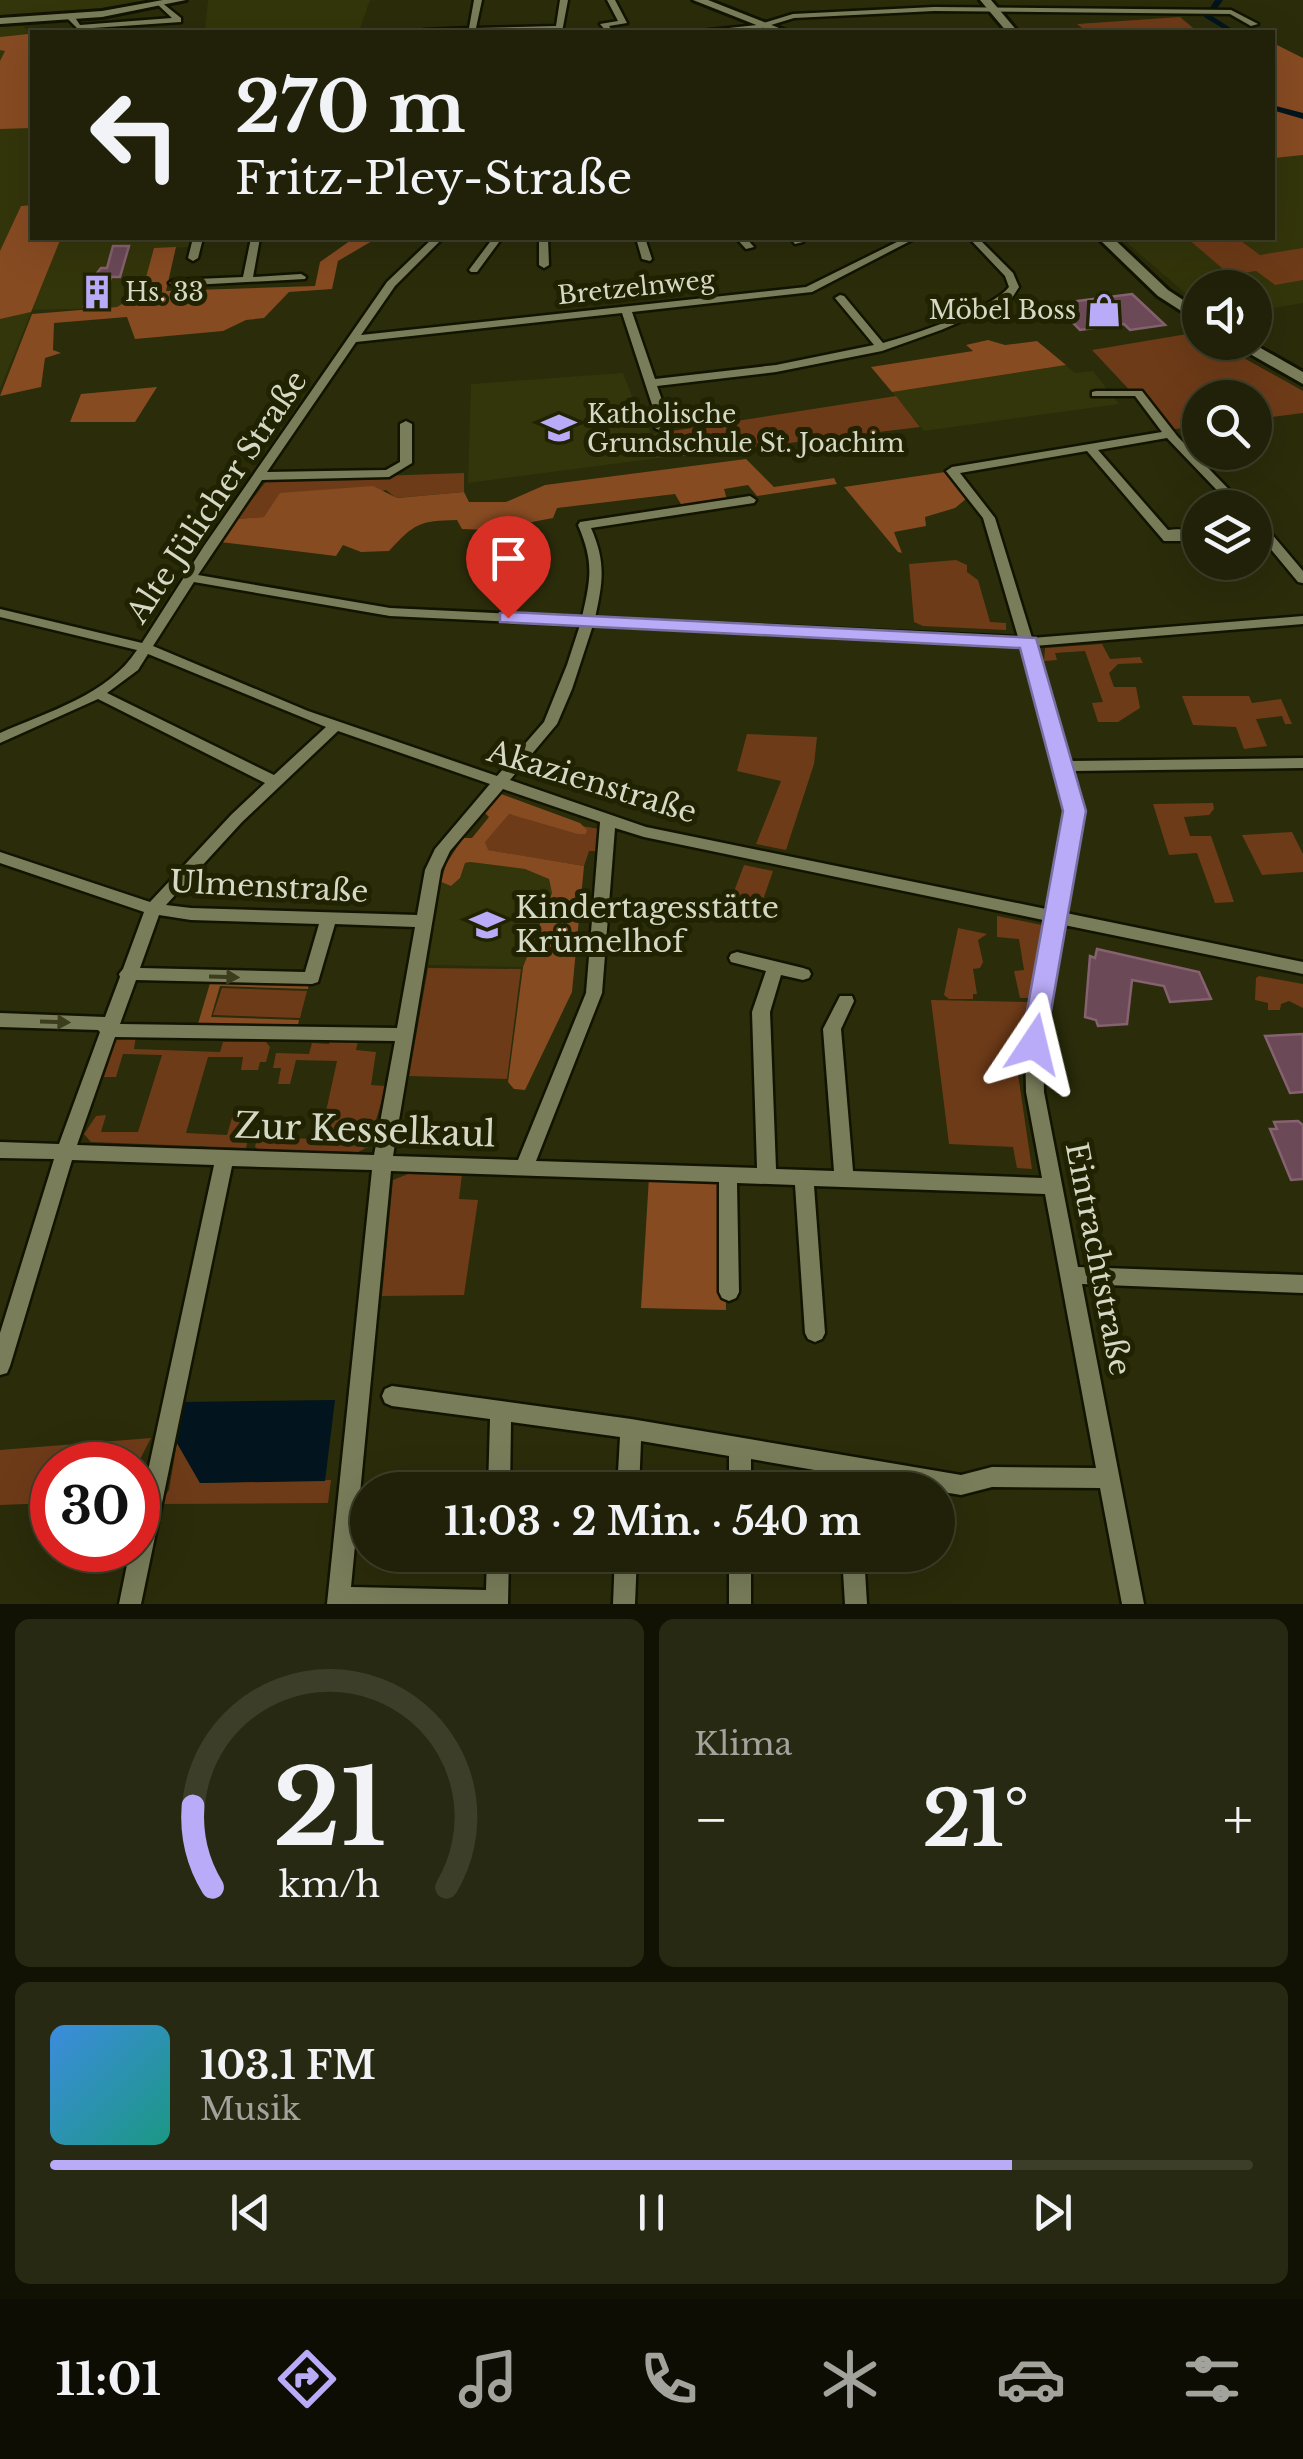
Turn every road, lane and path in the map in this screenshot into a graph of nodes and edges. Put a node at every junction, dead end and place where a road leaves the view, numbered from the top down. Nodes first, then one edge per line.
1 (181, 0) edge
2 (478, 0) edge
3 (564, 0) edge
4 (611, 0) edge
5 (698, 0) edge
6 (1246, 0) edge
7 (161, 4) junction
8 (983, 4) edge
9 (1232, 12) junction
10 (786, 17) junction
11 (71, 18) junction
12 (745, 18) junction
13 (0, 22) edge
14 (1254, 24) dead end
15 (764, 26) junction
16 (472, 30) edge
17 (560, 30) edge
18 (608, 30) edge
19 (718, 30) edge
20 (776, 30) edge
21 (1001, 30) edge
22 (1011, 30) edge
23 (198, 240) edge
24 (255, 240) edge
25 (436, 240) edge
26 (496, 240) edge
27 (543, 240) edge
28 (641, 240) edge
29 (742, 240) edge
30 (907, 240) edge
31 (974, 240) edge
32 (1107, 240) edge
33 (1119, 240) edge
34 (748, 248) dead end
35 (193, 258) dead end
36 (646, 259) dead end
37 (544, 265) dead end
38 (474, 270) dead end
39 (301, 278) dead end
40 (247, 280) junction
41 (174, 282) dead end
42 (840, 298) dead end
43 (1181, 303) joint
44 (627, 312) junction
45 (354, 339) junction
46 (882, 348) junction
47 (1269, 360) edge
48 (1303, 379) edge
49 (650, 383) junction
50 (1096, 394) dead end
51 (406, 424) dead end
52 (662, 428) dead end
53 (1169, 434) junction
54 (1090, 448) junction
55 (260, 476) junction
56 (1223, 490) edge
57 (750, 500) dead end
58 (1166, 534) dead end
59 (1272, 542) edge
60 (190, 578) junction
61 (1303, 579) edge
62 (0, 613) edge
63 (1303, 620) edge
64 (586, 622) junction
65 (1029, 642) junction
66 (146, 648) junction
67 (98, 694) junction
68 (335, 726) junction
69 (0, 738) edge
70 (1303, 763) edge
71 (1064, 766) junction
72 (275, 782) junction
73 (500, 782) junction
74 (608, 821) junction
75 (0, 857) edge
76 (152, 909) junction
77 (328, 918) junction
78 (1058, 918) junction
79 (425, 921) junction
80 (737, 958) dead end
81 (775, 968) junction
82 (1303, 968) edge
83 (127, 974) junction
84 (802, 974) dead end
85 (846, 1000) dead end
86 (0, 1020) edge
87 (108, 1027) junction
88 (405, 1034) junction
89 (0, 1150) edge
90 (64, 1152) junction
91 (224, 1159) junction
92 (382, 1166) junction
93 (524, 1167) junction
94 (728, 1174) junction
95 (767, 1176) junction
96 (804, 1176) junction
97 (844, 1178) junction
98 (1054, 1186) junction
99 (1070, 1275) junction
100 (1303, 1284) edge
101 (729, 1292) dead end
102 (815, 1333) dead end
103 (0, 1366) edge
104 (392, 1396) dead end
105 (501, 1410) junction
106 (631, 1429) junction
107 (740, 1447) junction
108 (499, 1472) edge
109 (629, 1472) edge
110 (740, 1472) edge
111 (825, 1472) edge
112 (1110, 1478) junction
113 (955, 1485) edge
114 (498, 1572) edge
115 (625, 1572) edge
116 (740, 1572) edge
117 (855, 1572) edge
118 (346, 1600) edge
119 (497, 1603) edge
120 (130, 1604) edge
121 (624, 1604) edge
122 (740, 1604) edge
123 (856, 1604) edge
124 (1133, 1604) edge

1 - 7 street
2 - 16 street
3 - 17 street
4 - 18 street
5 - 12 street
6 - 9 street
7 - 11 street
7 - 11 street
8 - 9 street
8 - 10 street
8 - 21 street
8 - 22 street
9 - 14 street
10 - 12 street
10 - 15 street
11 - 13 street
12 - 15 street
15 - 19 street
15 - 20 street
16 - 17 street
23 - 35 street
24 - 40 street
25 - 45 street, Alte Jülicher Straße
26 - 38 street
27 - 37 street
28 - 36 street
29 - 34 street
30 - 44 street, Bretzelnweg
31 - 46 street
32 - 43 street
33 - 43 street
39 - 40 street
40 - 41 street
42 - 46 street
44 - 45 street, Bretzelnweg
44 - 49 street
45 - 55 street, Alte Jülicher Straße
46 - 49 street
47 - 48 street
49 - 52 street
50 - 53 street
51 - 55 street
53 - 54 street
53 - 56 street
54 - 58 street
54 - 65 street, Eintrachtstraße
55 - 60 street, Alte Jülicher Straße
57 - 64 street
59 - 61 street
60 - 64 street
60 - 66 street, Alte Jülicher Straße
62 - 66 street, Akazienstraße
63 - 65 street
64 - 65 street
64 - 73 street
65 - 71 street, Eintrachtstraße
66 - 67 street, Alte Jülicher Straße
66 - 68 street, Akazienstraße
67 - 69 street, Alte Jülicher Straße
67 - 72 street
68 - 72 street
68 - 73 street, Akazienstraße
70 - 71 street
71 - 78 street, Eintrachtstraße
72 - 76 street
73 - 74 street, Akazienstraße
73 - 79 street
74 - 78 street, Akazienstraße
74 - 93 street
75 - 76 street, Ulmenstraße
76 - 77 street, Ulmenstraße
76 - 83 street
77 - 79 street, Ulmenstraße
83 -> 77 street
78 - 82 street, Akazienstraße
78 - 98 street, Eintrachtstraße
79 - 88 street
80 - 81 street
81 - 84 street
81 - 95 street
83 - 87 street
85 - 97 street
86 -> 87 street
87 - 88 street
87 - 90 street
88 - 92 street
89 - 90 street, Zur Kesselkaul
90 - 91 street, Zur Kesselkaul
90 - 103 street
91 - 92 street, Zur Kesselkaul
91 - 120 street
92 - 93 street, Zur Kesselkaul
92 - 118 street
93 - 94 street, Zur Kesselkaul
94 - 95 street, Zur Kesselkaul
94 - 101 street
95 - 96 street, Zur Kesselkaul
96 - 97 street, Zur Kesselkaul
96 - 102 street
97 - 98 street, Zur Kesselkaul
98 - 99 street, Eintrachtstraße
99 - 100 street
99 - 112 street, Eintrachtstraße
104 - 105 street
105 - 106 street
105 - 108 street
106 - 107 street
106 - 109 street
107 - 110 street
107 - 111 street
112 - 113 street
112 - 124 street, Eintrachtstraße
114 - 119 street
115 - 121 street
116 - 122 street
117 - 123 street
118 - 119 street

